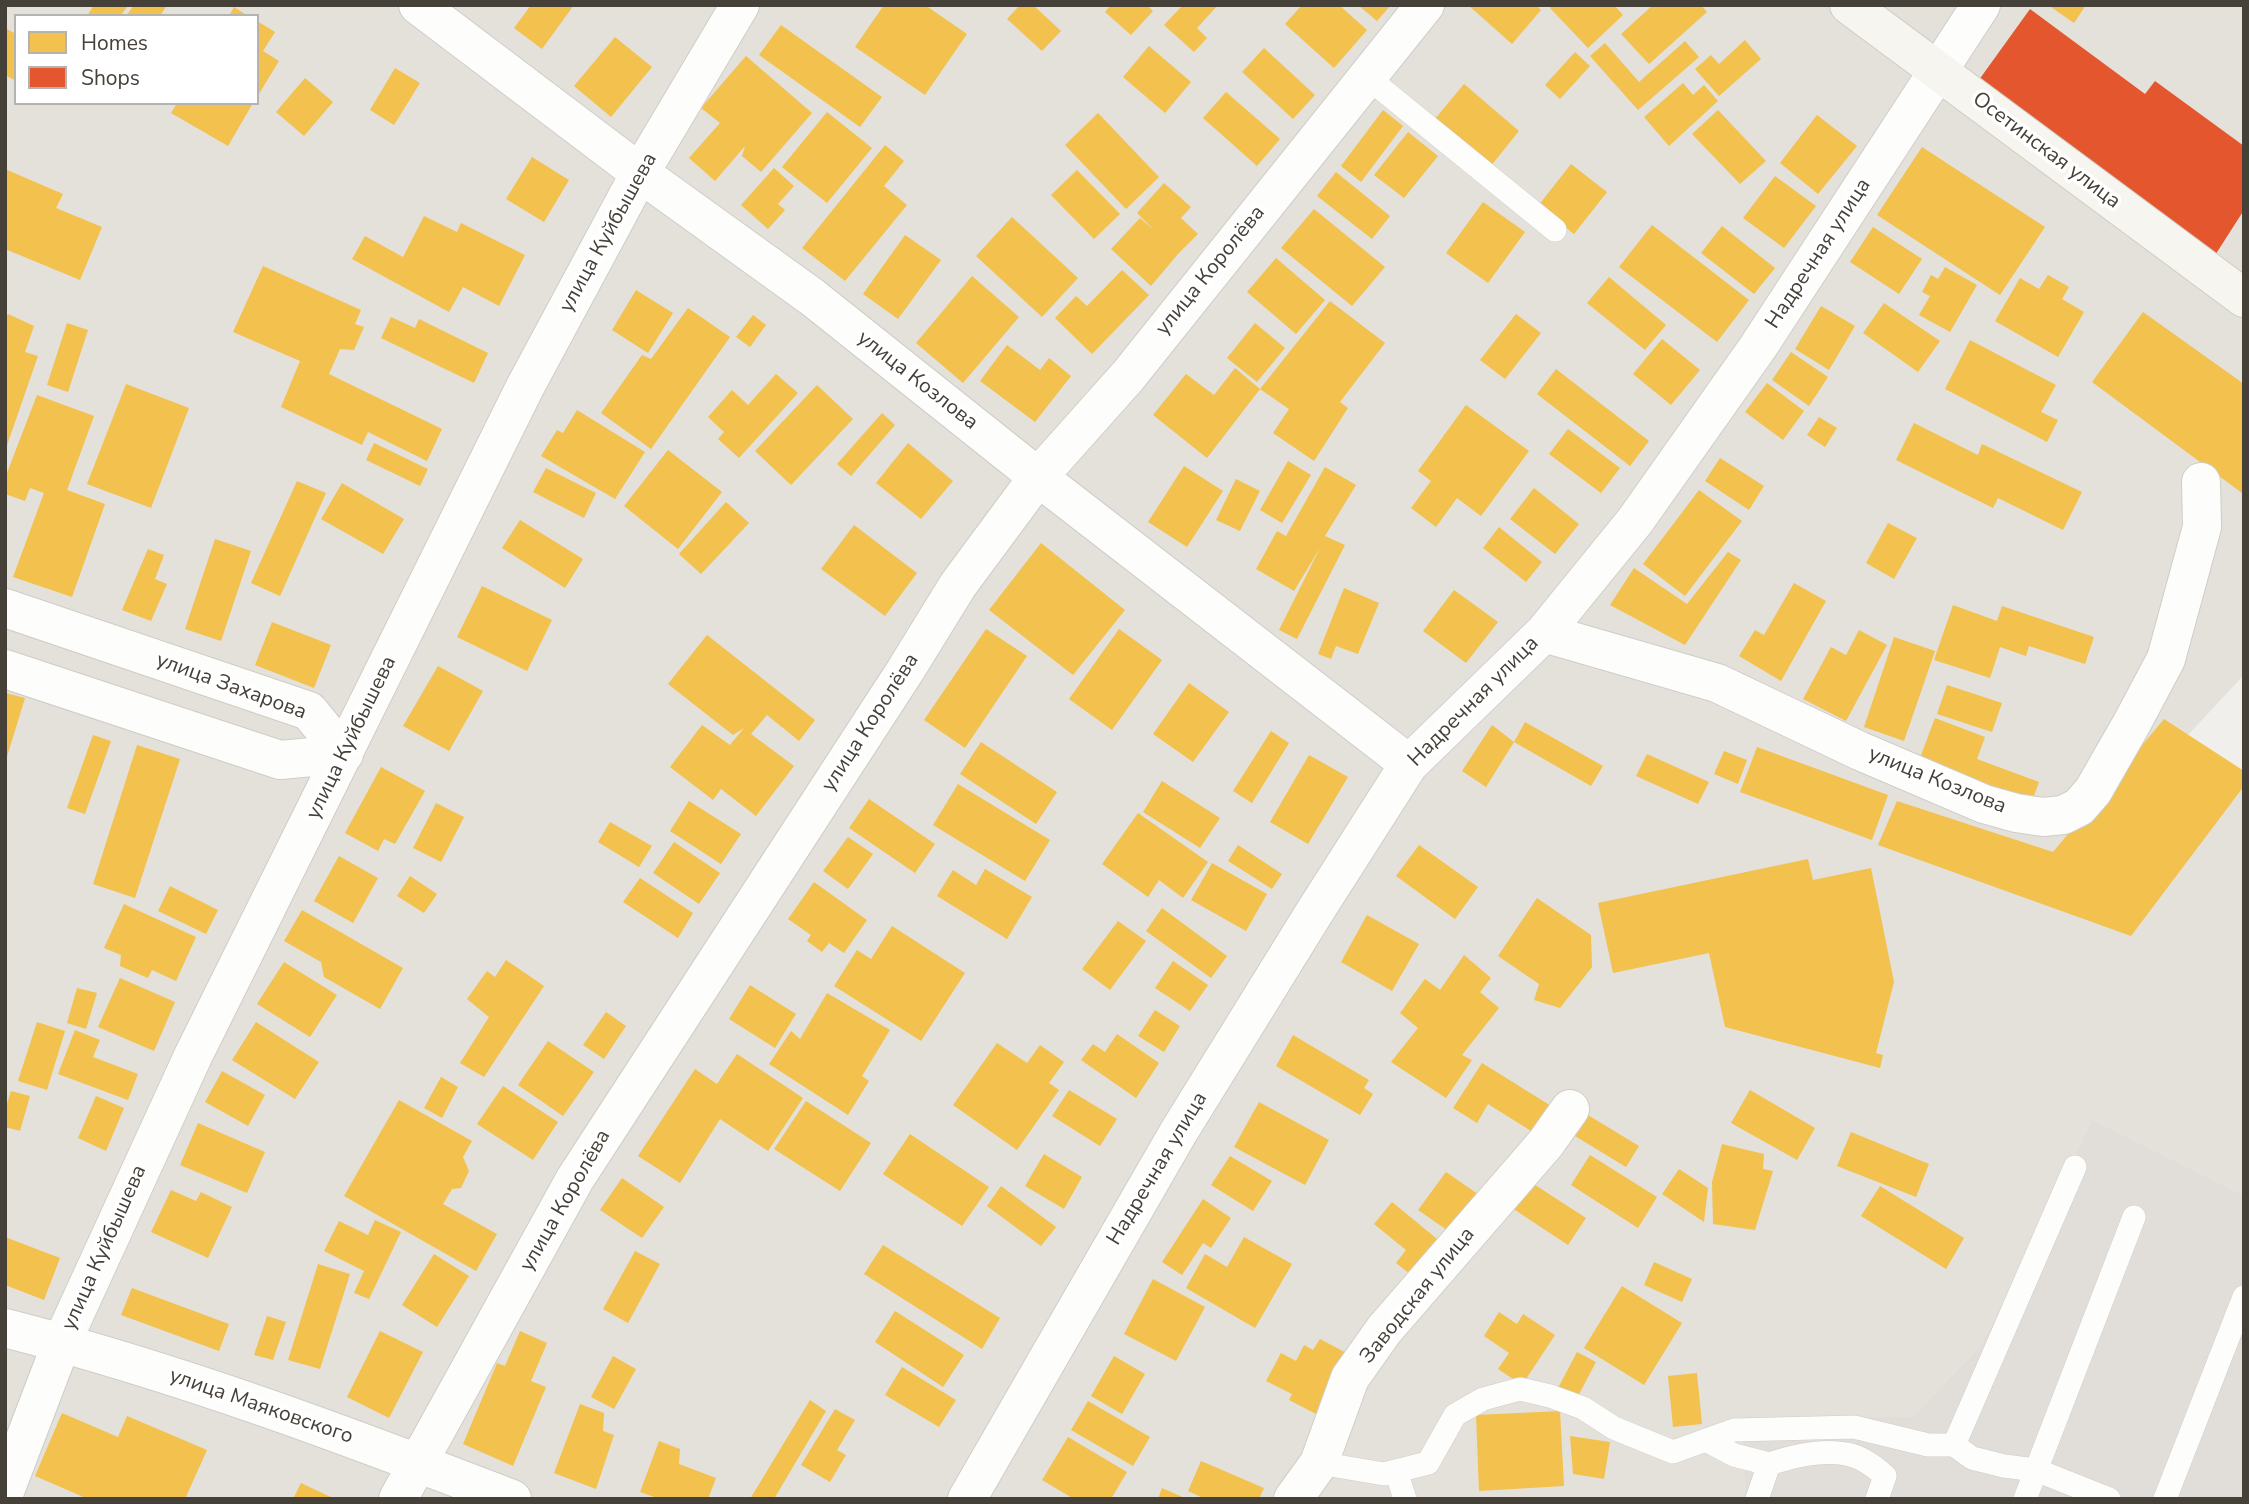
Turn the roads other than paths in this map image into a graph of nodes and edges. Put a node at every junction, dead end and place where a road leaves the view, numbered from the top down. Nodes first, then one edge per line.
1 (418, 5) edge
2 (740, 5) edge
3 (1425, 5) edge
4 (1849, 5) edge
5 (1981, 5) edge
6 (1938, 69) junction
7 (1367, 77) junction
8 (640, 173) junction
9 (1555, 230) dead end
10 (2244, 298) edge
11 (1038, 477) junction
12 (2201, 482) dead end
13 (5, 608) edge
14 (1544, 634) junction
15 (5, 669) edge
16 (344, 754) junction
17 (1409, 764) junction
18 (1570, 1109) dead end
19 (2075, 1167) dead end
20 (2134, 1217) dead end
21 (2244, 1297) edge
22 (5, 1328) edge
23 (62, 1342) junction
24 (1706, 1440) junction
25 (1954, 1445) junction
26 (418, 1463) junction
27 (1319, 1463) junction
28 (1769, 1464) junction
29 (2036, 1470) junction
30 (1396, 1471) junction
31 (5, 1491) edge
32 (398, 1499) edge
33 (512, 1499) edge
34 (967, 1499) edge
35 (1293, 1499) edge
36 (1405, 1499) edge
37 (1757, 1499) edge
38 (1877, 1499) edge
39 (2025, 1499) edge
40 (2109, 1499) edge
41 (2165, 1499) edge

1 - 8 street, улица Козлова
2 - 8 street, улица Куйбышева
3 - 7 street, улица Королёва
4 - 6 main road, Осетинская улица
5 - 6 street, Надречная улица
6 - 10 main road, Осетинская улица
6 - 14 street, Надречная улица
7 - 9 lane
7 - 11 street, улица Королёва
8 - 11 street, улица Козлова
8 - 16 street, улица Куйбышева
11 - 17 street, улица Козлова
11 - 26 street, улица Королёва
12 - 14 street, улица Козлова
13 - 16 street, улица Захарова
14 - 17 street, Надречная улица
15 - 16 street
16 - 23 street, улица Куйбышева
17 - 34 street, Надречная улица
18 - 27 street, Заводская улица
19 - 25 lane
20 - 29 lane
21 - 41 lane
22 - 23 street, улица Маяковского
23 - 26 street, улица Маяковского
23 - 31 street, улица Куйбышева
24 - 25 lane
24 - 28 lane
24 - 30 lane
25 - 29 lane
26 - 32 street, улица Королёва
26 - 33 street, улица Маяковского
27 - 30 lane
27 - 35 street, Заводская улица
28 - 37 lane
28 - 38 lane
29 - 39 lane
29 - 40 lane
30 - 36 lane

